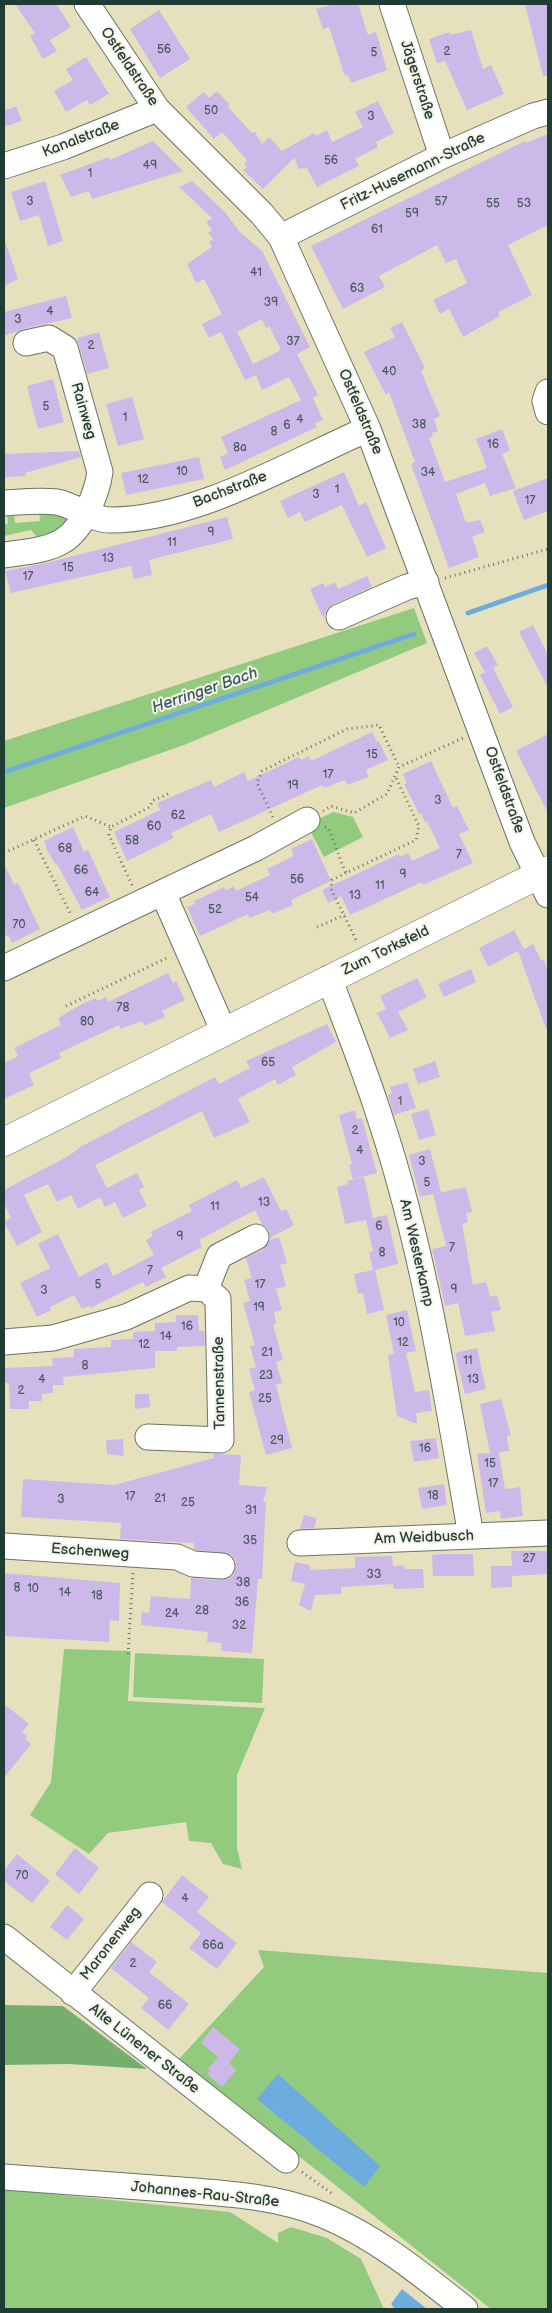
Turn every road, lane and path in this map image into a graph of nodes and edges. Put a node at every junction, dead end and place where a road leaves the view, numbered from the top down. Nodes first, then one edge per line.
1 (87, 4) edge
2 (392, 4) edge
3 (156, 109) junction
4 (548, 112) edge
5 (442, 156) junction
6 (4, 166) edge
7 (281, 237) junction
8 (26, 344) dead end
9 (548, 392) edge
10 (548, 412) edge
11 (368, 429) junction
12 (4, 503) edge
13 (85, 513) junction
14 (548, 549) edge
15 (4, 555) edge
16 (426, 582) junction
17 (339, 617) dead end
18 (482, 730) junction
19 (399, 767) junction
20 (396, 778) junction
21 (170, 793) dead end
22 (310, 818) junction
23 (111, 827) junction
24 (282, 834) junction
25 (34, 840) junction
26 (4, 853) edge
27 (346, 873) junction
28 (545, 880) edge
29 (163, 893) junction
30 (140, 903) junction
31 (345, 915) junction
32 (317, 927) dead end
33 (79, 932) junction
34 (188, 949) junction
35 (365, 961) junction
36 (4, 968) edge
37 (330, 978) junction
38 (66, 1006) dead end
39 (224, 1032) junction
40 (4, 1142) edge
41 (256, 1238) dead end
42 (206, 1288) junction
43 (4, 1342) edge
44 (148, 1437) dead end
45 (548, 1533) edge
46 (471, 1536) junction
47 (300, 1543) dead end
48 (4, 1546) edge
49 (134, 1555) junction
50 (222, 1566) dead end
51 (128, 1654) dead end
52 (150, 1895) dead end
53 (4, 1937) edge
54 (73, 1993) junction
55 (286, 2160) dead end
56 (4, 2177) edge
57 (465, 2309) edge

1 - 3 street, Ostfeldstraße
2 - 5 street, Jägerstraße
3 - 6 street, Kanalstraße
3 - 7 street, Ostfeldstraße
4 - 5 street, Fritz-Husemann-Straße
5 - 7 street, Fritz-Husemann-Straße
7 - 11 street, Ostfeldstraße
8 - 13 street, Rainweg
9 - 10 street
11 - 13 street, Bachstraße
11 - 16 street, Ostfeldstraße
12 - 13 street, Bachstraße
13 - 15 street
14 - 16 path
16 - 17 street
16 - 18 street, Ostfeldstraße
18 - 19 path
18 - 28 street, Ostfeldstraße
19 - 20 path
19 - 24 path
20 - 22 path
20 - 27 path
21 - 23 path
22 - 24 street
22 - 27 path
23 - 25 path
23 - 30 path
24 - 29 street
25 - 26 path
25 - 33 path
27 - 31 path
28 - 35 main road, Zum Torksfeld
29 - 30 street
29 - 34 street
30 - 33 street
31 - 32 path
31 - 35 path
33 - 36 street
34 - 38 path
34 - 39 street
35 - 37 main road, Zum Torksfeld
37 - 39 main road, Zum Torksfeld
37 - 46 street, Am Westerkamp
39 - 40 main road, Zum Torksfeld
41 - 42 street
42 - 43 street
42 - 44 street, Tannenstraße
45 - 46 street, Am Weidbusch
46 - 47 street, Am Weidbusch
48 - 49 street, Eschenweg
49 - 50 street, Eschenweg
49 - 51 path
52 - 54 street, Maronenweg
53 - 54 street, Alte Lünener Straße
54 - 55 street, Alte Lünener Straße
56 - 57 street, Johannes-Rau-Straße

